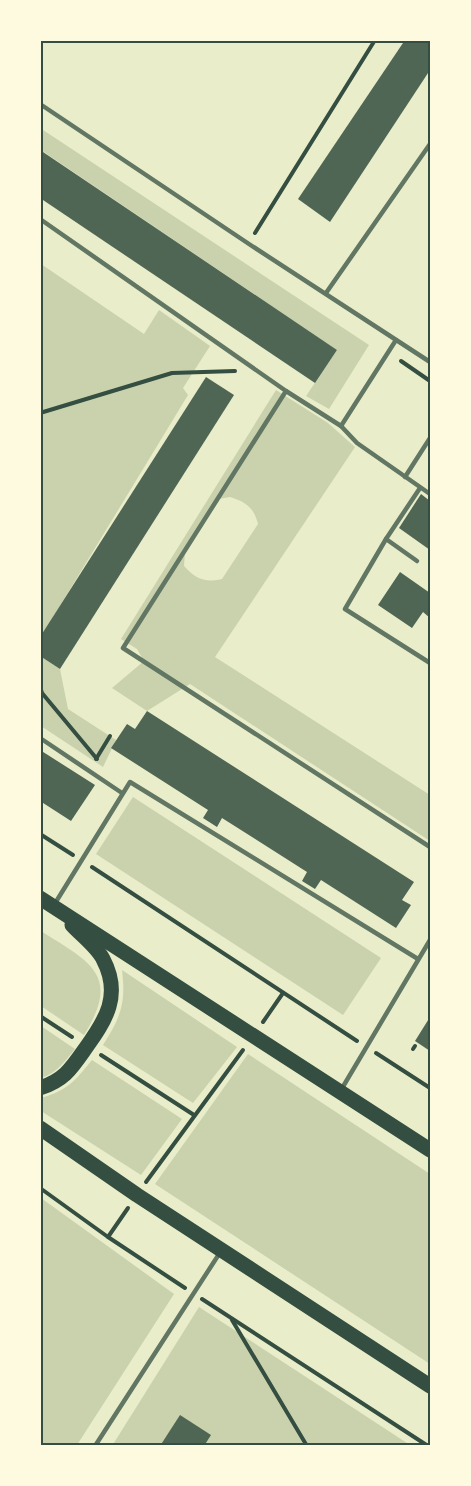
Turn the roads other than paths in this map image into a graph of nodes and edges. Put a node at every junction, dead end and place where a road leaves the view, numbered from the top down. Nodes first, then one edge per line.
1 (40, 104) edge
2 (430, 144) edge
3 (40, 219) edge
4 (326, 293) junction
5 (396, 340) junction
6 (430, 362) edge
7 (285, 391) junction
8 (341, 426) junction
9 (430, 438) edge
10 (405, 477) junction
11 (420, 488) junction
12 (430, 494) edge
13 (386, 539) junction
14 (417, 561) dead end
15 (430, 663) edge
16 (40, 738) edge
17 (122, 793) junction
18 (430, 848) edge
19 (47, 902) edge
20 (430, 940) edge
21 (418, 959) junction
22 (40, 1088) edge
23 (340, 1091) junction
24 (40, 1128) edge
25 (430, 1150) edge
26 (222, 1250) junction
27 (430, 1386) edge
28 (95, 1446) edge

1 - 4 lane
2 - 4 lane
3 - 7 lane
4 - 5 lane
5 - 6 lane
5 - 8 lane
7 - 8 lane
7 - 18 lane
8 - 10 lane
9 - 10 lane
10 - 11 lane
11 - 12 lane
11 - 13 lane
13 - 14 lane
13 - 15 lane
16 - 17 lane
17 - 19 lane
17 - 21 lane
19 - 22 main road
19 - 23 main road
20 - 21 lane
21 - 23 lane
23 - 25 main road
24 - 26 main road
26 - 27 main road
26 - 28 lane

